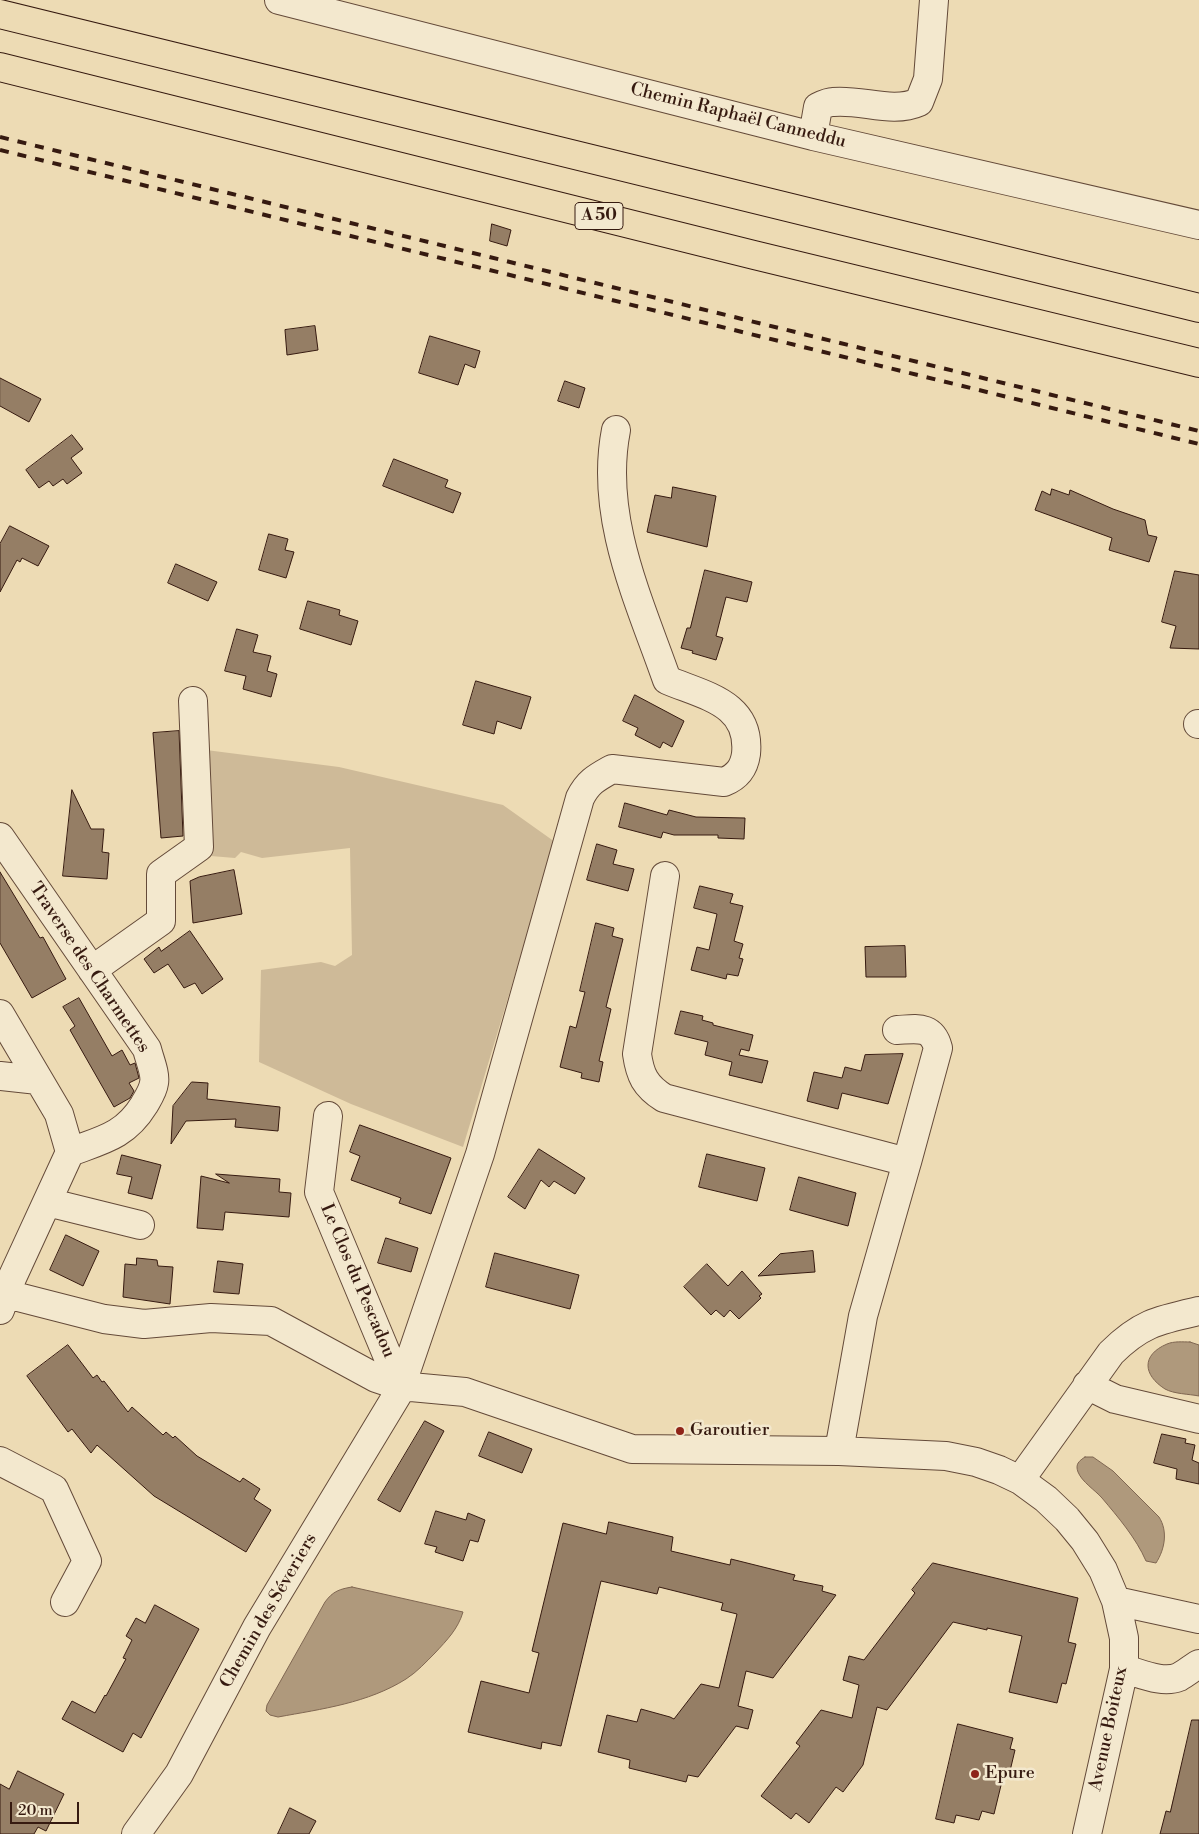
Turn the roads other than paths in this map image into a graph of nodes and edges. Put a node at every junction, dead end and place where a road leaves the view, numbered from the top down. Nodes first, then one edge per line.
1 (279, 0) edge
2 (934, 0) edge
3 (0, 14) edge
4 (0, 67) edge
5 (812, 136) junction
6 (1199, 225) edge
7 (1199, 308) edge
8 (1199, 363) edge
9 (616, 430) dead end
10 (193, 701) dead end
11 (0, 837) edge
12 (665, 876) dead end
13 (92, 970) junction
14 (0, 1014) edge
15 (897, 1030) dead end
16 (0, 1076) edge
17 (38, 1080) junction
18 (328, 1116) dead end
19 (70, 1152) junction
20 (907, 1162) junction
21 (47, 1202) junction
22 (140, 1225) dead end
23 (4, 1290) edge
24 (1199, 1311) edge
25 (1088, 1384) junction
26 (400, 1386) junction
27 (1199, 1420) edge
28 (838, 1451) junction
29 (0, 1461) edge
30 (1020, 1480) junction
31 (1116, 1601) junction
32 (65, 1602) dead end
33 (1199, 1619) edge
34 (1199, 1664) edge
35 (1124, 1669) junction
36 (136, 1834) edge
37 (1087, 1834) edge

1 - 5 street, Chemin Raphaël Canneddu
2 - 5 street
3 - 7 highway
4 - 8 highway, A 50
5 - 6 street, Chemin Raphaël Canneddu
9 - 26 street, Chemin des Séveriers
10 - 13 street
11 - 13 street, Traverse des Charmettes
12 - 20 street
13 - 19 street, Traverse des Charmettes
14 - 17 street
15 - 20 street
16 - 17 street
17 - 19 street
18 - 26 street, Le Clos du Pescadou
19 - 21 street
20 - 28 street
21 - 22 street
21 - 23 street
23 - 26 street, Avenue Boiteux
24 - 25 street
25 - 27 street
25 - 30 street
26 - 28 street, Avenue Boiteux
26 - 36 street, Chemin des Séveriers
28 - 30 street, Avenue Boiteux
29 - 32 street
30 - 31 street, Avenue Boiteux
31 - 33 street
31 - 35 street, Avenue Boiteux
34 - 35 street
35 - 37 street, Avenue Boiteux

